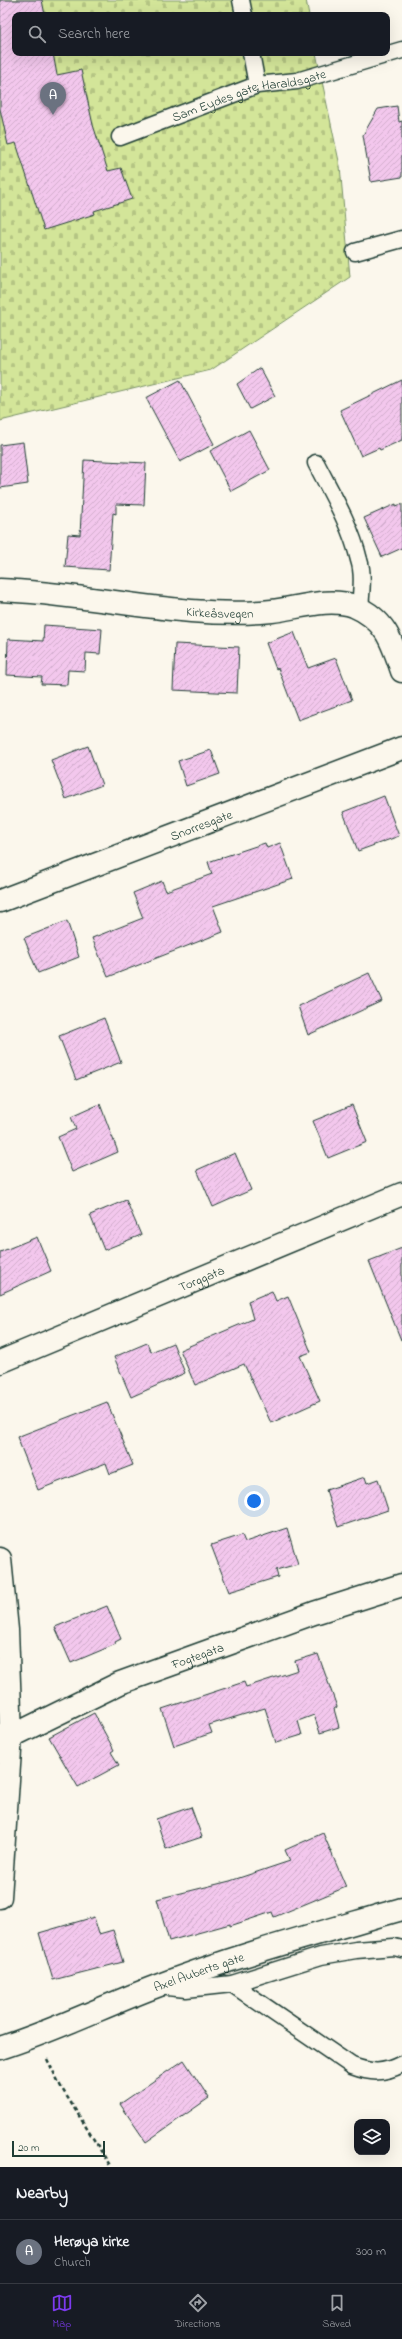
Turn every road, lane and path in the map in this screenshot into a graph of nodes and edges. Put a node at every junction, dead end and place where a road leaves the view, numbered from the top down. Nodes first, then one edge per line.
1 (241, 0) edge
2 (243, 12) edge
3 (402, 50) edge
4 (390, 54) edge
5 (252, 56) edge
6 (382, 56) edge
7 (257, 86) junction
8 (120, 138) dead end
9 (402, 239) edge
10 (354, 252) dead end
11 (316, 463) dead end
12 (0, 590) edge
13 (360, 609) junction
14 (402, 671) edge
15 (402, 748) edge
16 (0, 901) edge
17 (402, 1194) edge
18 (0, 1362) edge
19 (0, 1559) edge
20 (402, 1584) edge
21 (5, 1739) edge
22 (0, 1897) edge
23 (402, 1908) edge
24 (402, 1949) edge
25 (232, 1984) junction
26 (158, 1986) junction
27 (37, 2036) junction
28 (0, 2048) edge
29 (402, 2064) edge
30 (112, 2167) edge

1 - 2 lane
3 - 4 lane, Sam Eydes gate; Haraldsgate
5 - 7 lane
6 - 7 lane, Sam Eydes gate; Haraldsgate
7 - 8 lane, Sam Eydes gate; Haraldsgate
9 - 10 lane
11 - 13 lane
12 - 13 street, Kirkeåsvegen
13 - 14 street, Kirkeåsvegen
15 - 16 street, Snorresgate
17 - 18 street, Torggata
19 - 21 street
20 - 21 street, Fogtegata
21 - 22 street
23 - 26 street, Axel Auberts gate
24 - 25 lane
25 - 26 lane
25 - 29 lane
26 - 27 street, Axel Auberts gate
27 - 28 street, Axel Auberts gate
27 - 30 path

